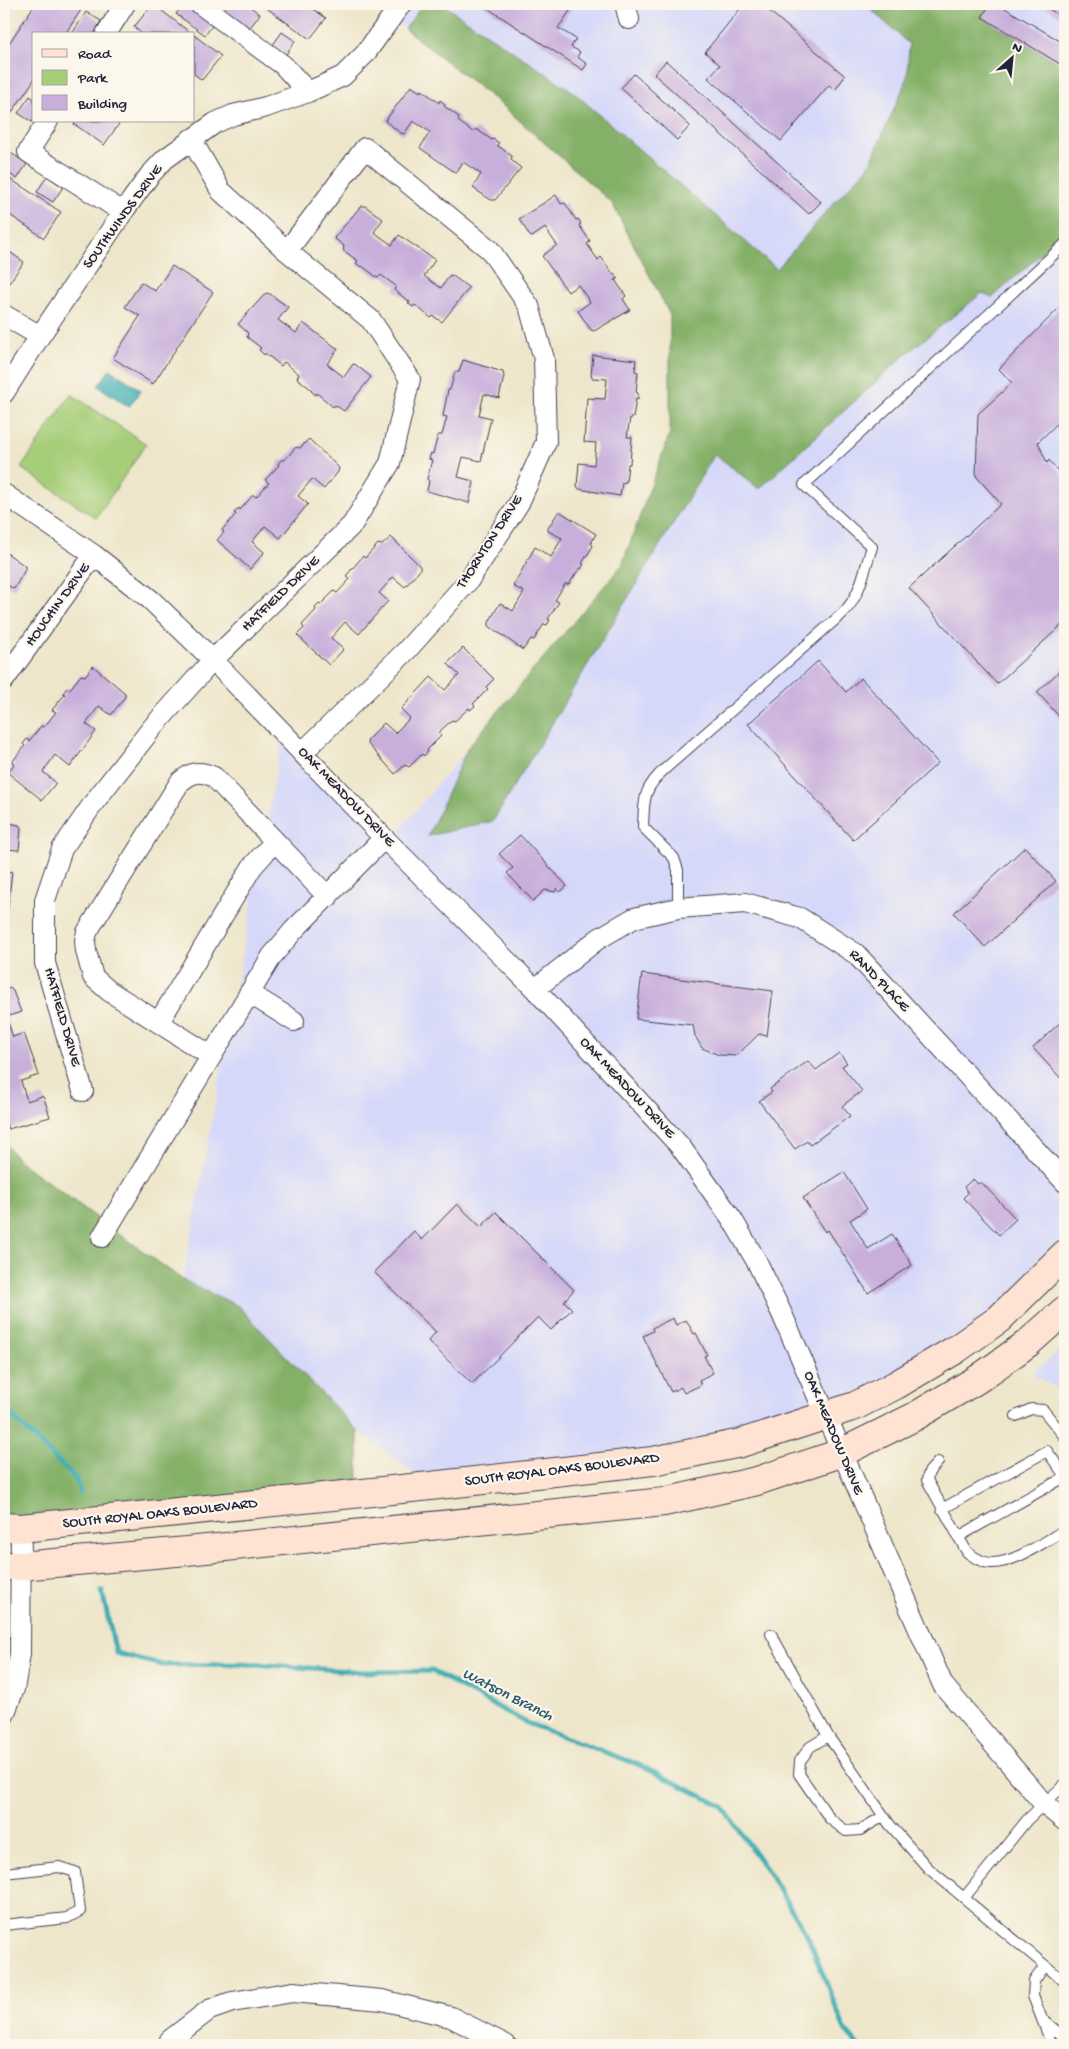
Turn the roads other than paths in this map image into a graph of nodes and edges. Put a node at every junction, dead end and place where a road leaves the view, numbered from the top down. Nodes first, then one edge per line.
1 (125, 4) edge
2 (200, 4) edge
3 (401, 4) edge
4 (107, 32) edge
5 (308, 92) junction
6 (47, 122) edge
7 (191, 139) junction
8 (123, 212) junction
9 (1065, 244) edge
10 (287, 251) junction
11 (4, 314) edge
12 (40, 336) junction
13 (4, 393) edge
14 (4, 494) edge
15 (94, 554) junction
16 (213, 660) junction
17 (4, 680) edge
18 (302, 752) junction
19 (384, 838) junction
20 (275, 842) junction
21 (328, 897) junction
22 (678, 908) junction
23 (535, 989) junction
24 (249, 994) junction
25 (294, 1021) dead end
26 (159, 1022) junction
27 (211, 1056) junction
28 (83, 1091) dead end
29 (1065, 1182) edge
30 (102, 1236) dead end
31 (1065, 1254) edge
32 (1065, 1310) edge
33 (826, 1416) junction
34 (1016, 1416) dead end
35 (1065, 1437) edge
36 (841, 1452) junction
37 (938, 1462) dead end
38 (1065, 1477) edge
39 (942, 1509) junction
40 (13, 1527) edge
41 (1065, 1530) edge
42 (958, 1537) junction
43 (12, 1566) edge
44 (771, 1634) dead end
45 (4, 1715) edge
46 (828, 1736) junction
47 (1065, 1784) edge
48 (1044, 1804) junction
49 (884, 1816) junction
50 (1065, 1821) edge
51 (4, 1873) edge
52 (964, 1898) junction
53 (4, 1925) edge
54 (1046, 1966) junction
55 (1065, 1982) edge
56 (1041, 2018) junction
57 (1065, 2038) edge
58 (168, 2045) edge
59 (506, 2045) edge
60 (1052, 2045) edge

1 - 4 street
2 - 5 street
3 - 5 street, SOUTHWINDS DRIVE
5 - 7 street, SOUTHWINDS DRIVE
6 - 8 street
7 - 8 street, SOUTHWINDS DRIVE
7 - 10 street, HATFIELD DRIVE
8 - 12 street, SOUTHWINDS DRIVE
9 - 22 lane
10 - 16 street, HATFIELD DRIVE
10 - 18 street, THORNTON DRIVE
11 - 12 street
12 - 13 street, SOUTHWINDS DRIVE
14 - 15 street, OAK MEADOW DRIVE
15 - 16 street, OAK MEADOW DRIVE
15 - 17 street, HOUCHIN DRIVE
16 - 18 street, OAK MEADOW DRIVE
16 - 28 street, HATFIELD DRIVE
18 - 19 street, OAK MEADOW DRIVE
19 - 21 street
19 - 23 street, OAK MEADOW DRIVE
20 - 21 street
20 - 26 street
20 - 26 street
21 - 24 street
22 - 23 street, RAND PLACE
22 - 29 street, RAND PLACE
23 - 33 street, OAK MEADOW DRIVE
24 - 25 street
24 - 27 street
26 - 27 street
27 - 30 street
31 - 33 main road, SOUTH ROYAL OAKS BOULEVARD
32 - 36 main road
33 - 36 street, OAK MEADOW DRIVE
33 - 40 main road, SOUTH ROYAL OAKS BOULEVARD
34 - 35 lane
36 - 43 main road
36 - 48 street, OAK MEADOW DRIVE
37 - 39 lane
38 - 39 lane
38 - 42 lane
39 - 42 lane
40 - 43 street
41 - 42 lane
43 - 45 street
44 - 46 lane
46 - 49 lane
46 - 49 lane
47 - 48 lane
48 - 50 street, OAK MEADOW DRIVE
48 - 52 lane
49 - 52 lane
51 - 53 lane
52 - 54 lane
54 - 55 lane
54 - 56 lane
56 - 57 lane
56 - 60 lane
58 - 59 street

